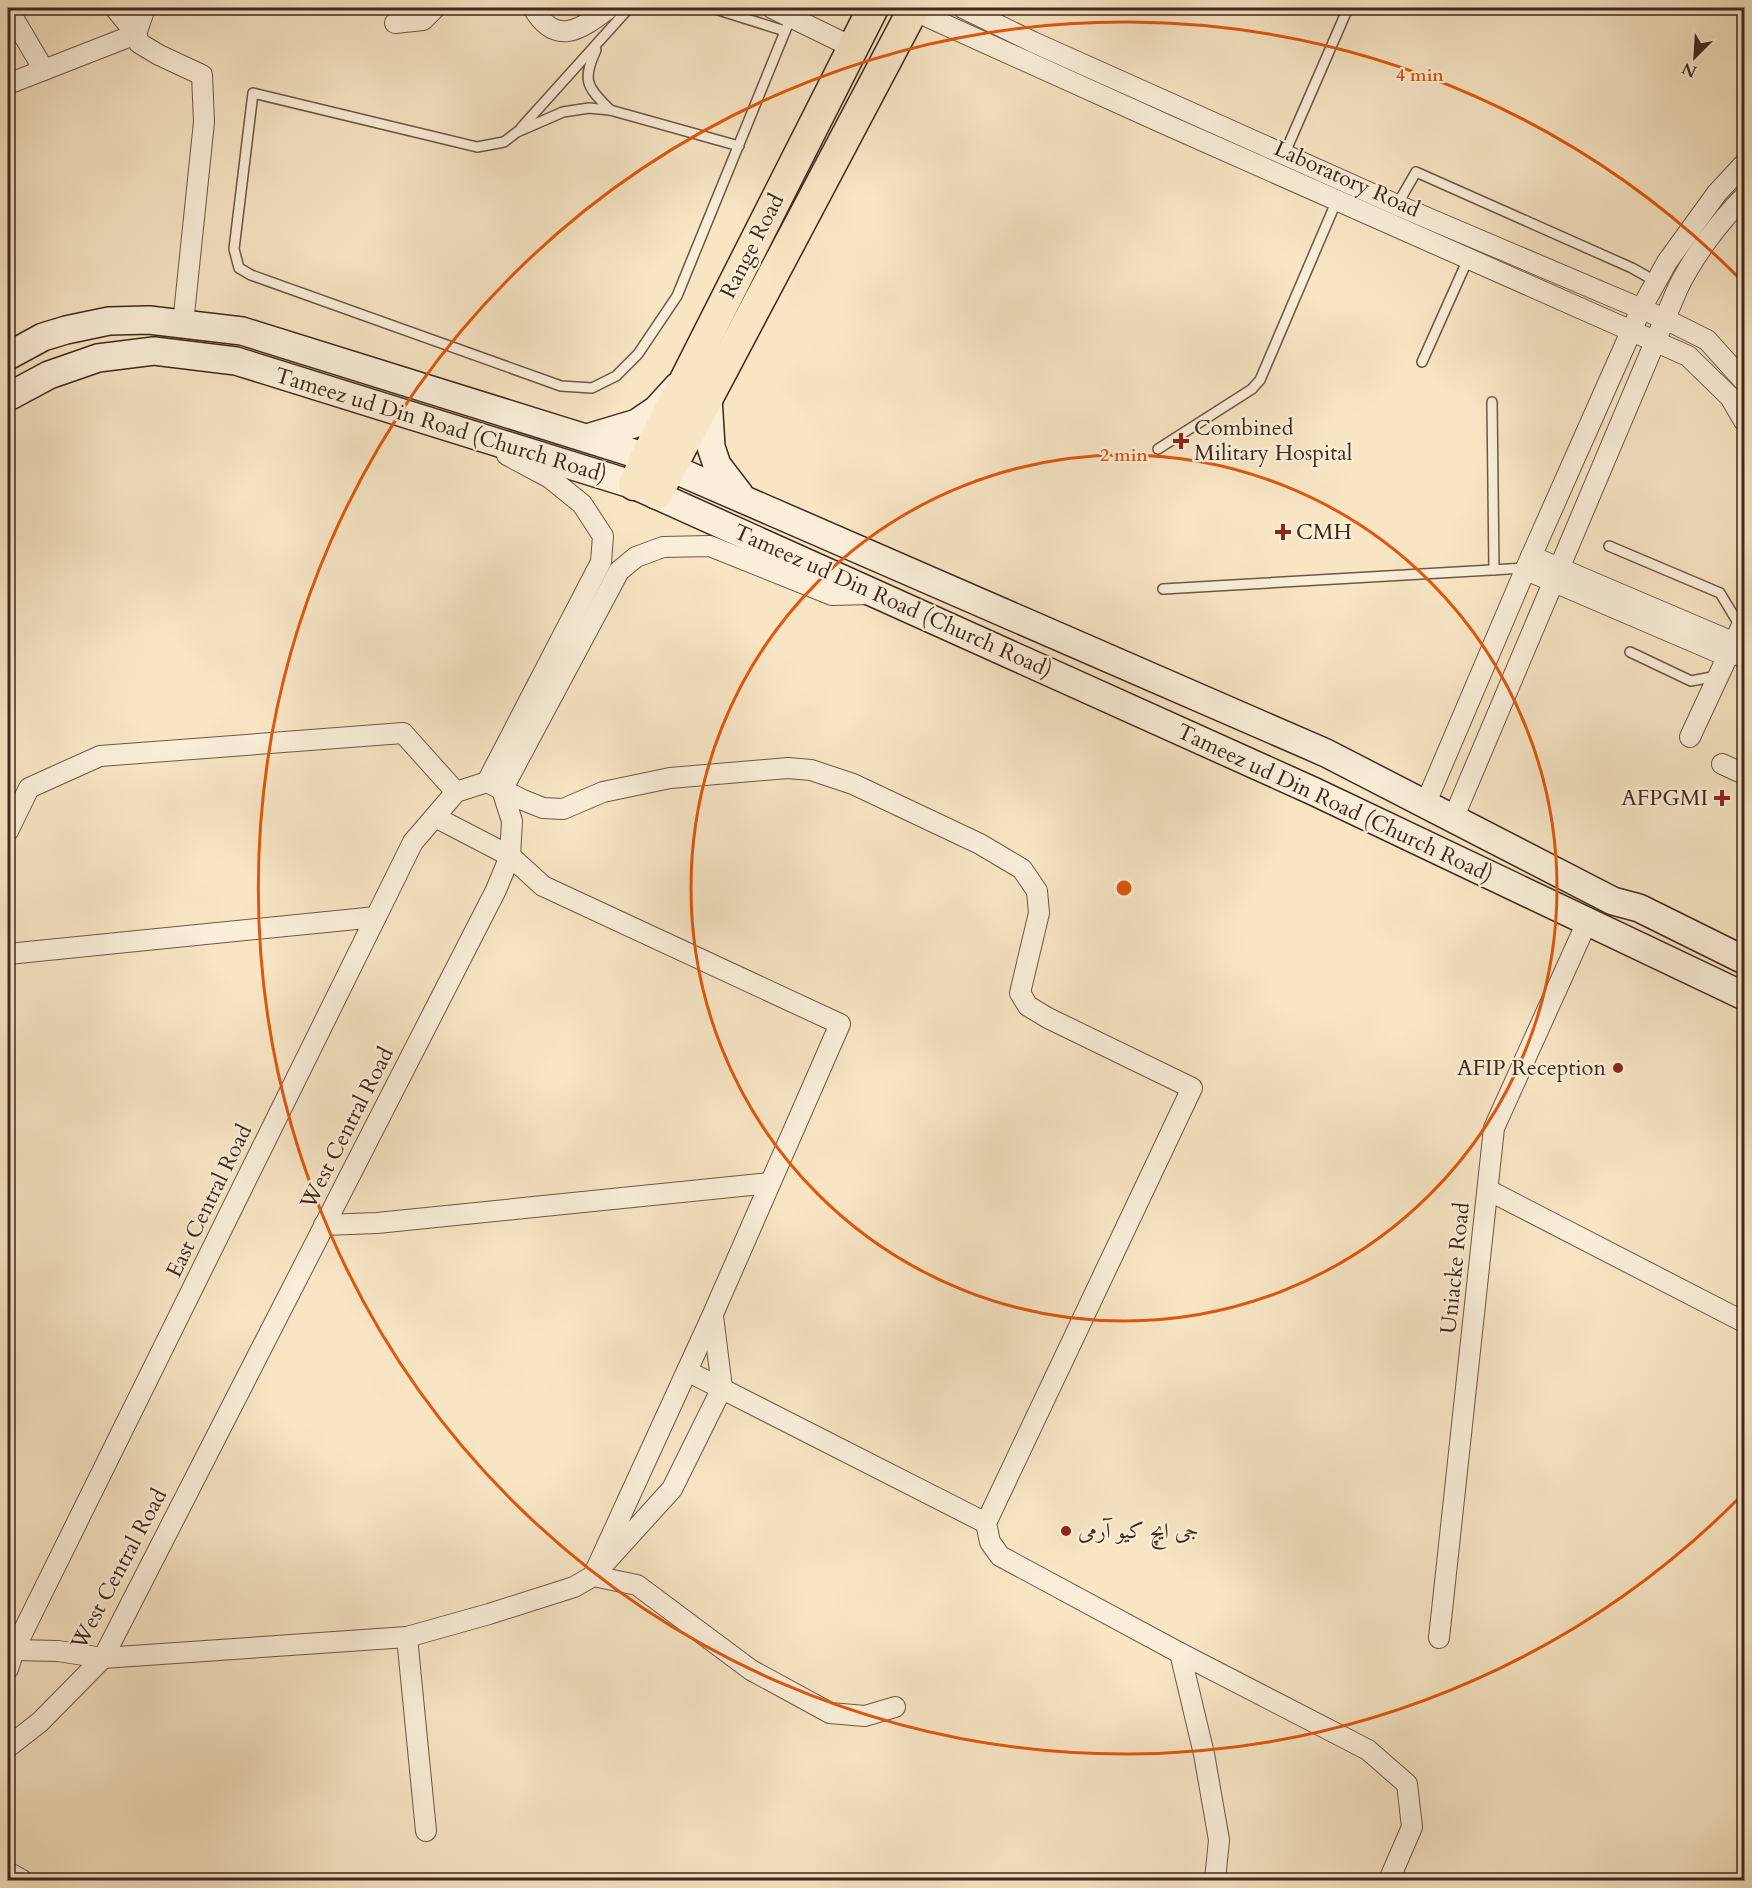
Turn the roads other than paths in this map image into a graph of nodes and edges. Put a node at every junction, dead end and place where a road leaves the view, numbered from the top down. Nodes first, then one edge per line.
1 (115, 8) edge
2 (145, 8) edge
3 (435, 8) edge
4 (533, 8) edge
5 (609, 8) edge
6 (629, 8) edge
7 (712, 8) edge
8 (772, 8) edge
9 (873, 8) edge
10 (911, 8) edge
11 (963, 8) edge
12 (1348, 8) edge
13 (8, 9) edge
14 (395, 23) dead end
15 (788, 24) junction
16 (136, 34) junction
17 (600, 42) junction
18 (852, 47) junction
19 (44, 70) junction
20 (8, 84) edge
21 (610, 110) junction
22 (517, 132) junction
23 (739, 146) junction
24 (1284, 155) junction
25 (1744, 164) edge
26 (1744, 197) edge
27 (1337, 200) junction
28 (1397, 205) junction
29 (1468, 259) junction
30 (1655, 281) junction
31 (1641, 309) junction
32 (1665, 319) junction
33 (183, 324) junction
34 (1632, 331) junction
35 (1657, 343) junction
36 (8, 356) edge
37 (228, 360) junction
38 (1422, 362) dead end
39 (686, 378) junction
40 (1744, 381) edge
41 (8, 397) edge
42 (708, 397) junction
43 (1492, 402) dead end
44 (1744, 421) edge
45 (587, 438) junction
46 (1158, 449) dead end
47 (658, 462) junction
48 (645, 490) junction
49 (742, 498) junction
50 (1609, 546) dead end
51 (1528, 565) junction
52 (1494, 570) junction
53 (1557, 575) junction
54 (1163, 590) dead end
55 (876, 594) junction
56 (1739, 642) edge
57 (1630, 652) dead end
58 (1720, 676) junction
59 (1690, 737) dead end
60 (1326, 753) junction
61 (1722, 764) dead end
62 (1744, 774) edge
63 (494, 786) junction
64 (1313, 791) junction
65 (456, 792) junction
66 (1425, 806) junction
67 (435, 817) junction
68 (1454, 819) junction
69 (8, 831) edge
70 (510, 856) junction
71 (376, 917) junction
72 (1587, 922) junction
73 (8, 954) edge
74 (1744, 960) edge
75 (1744, 996) edge
76 (770, 1183) junction
77 (1488, 1190) junction
78 (324, 1225) junction
79 (713, 1314) junction
80 (1744, 1322) edge
81 (687, 1371) junction
82 (722, 1388) junction
83 (224, 1421) junction
84 (986, 1523) junction
85 (593, 1576) junction
86 (407, 1637) junction
87 (1439, 1638) dead end
88 (14, 1650) junction
89 (1180, 1653) junction
90 (103, 1658) junction
91 (8, 1670) edge
92 (895, 1707) dead end
93 (8, 1747) edge
94 (426, 1831) dead end
95 (8, 1872) edge
96 (22, 1881) edge
97 (1215, 1881) edge
98 (1389, 1881) edge

1 - 16 street
2 - 16 street
3 - 14 street
4 - 5 street
6 - 17 lane
7 - 15 lane
8 - 15 street
9 - 18 main road, Range Road
10 - 27 street, Laboratory Road
10 - 42 main road
11 - 24 street, Laboratory Road
12 - 24 lane
13 - 19 street
15 - 18 street
15 - 23 lane
16 - 19 street
16 - 33 street
17 - 21 lane
17 - 22 lane
18 - 39 main road, Range Road
19 - 20 street
21 - 22 lane
21 - 23 lane
22 - 23 lane
24 - 28 street, Laboratory Road
25 - 30 street
26 - 32 street
27 - 29 street, Laboratory Road
27 - 46 lane
28 - 30 lane
28 - 31 street, Laboratory Road
29 - 34 street, Laboratory Road
29 - 38 lane
30 - 31 street
31 - 32 street, Laboratory Road
31 - 34 street
32 - 35 street
32 - 40 street, Laboratory Road
33 - 36 main road, Tameez ud Din Road (Church Road)
33 - 45 main road, Tameez ud Din Road (Church Road)
34 - 35 street, Laboratory Road
34 - 51 street
35 - 44 street, Laboratory Road
35 - 53 street
37 - 41 main road, Tameez ud Din Road (Church Road)
37 - 48 main road, Tameez ud Din Road (Church Road)
37 - 63 street
39 - 45 main road
39 - 47 main road, Range Road
42 - 47 main road
42 - 49 main road
43 - 52 lane
45 - 47 main road, Tameez ud Din Road (Church Road)
47 - 48 main road
47 - 49 main road, Tameez ud Din Road (Church Road)
48 - 55 main road, Tameez ud Din Road (Church Road)
49 - 60 main road, Tameez ud Din Road (Church Road)
50 - 56 lane
51 - 52 lane
51 - 53 street
51 - 66 street
52 - 54 lane
53 - 56 street
53 - 68 street
55 - 63 street
55 - 64 main road, Tameez ud Din Road (Church Road)
56 - 58 street
57 - 58 lane
58 - 59 street
60 - 64 main road
60 - 66 main road, Tameez ud Din Road (Church Road)
61 - 62 street
63 - 65 street
63 - 70 street, West Central Road
63 - 84 street
64 - 72 main road, Tameez ud Din Road (Church Road)
65 - 67 street, East Central Road
65 - 69 street
66 - 68 main road, Tameez ud Din Road (Church Road)
67 - 70 street
67 - 71 street, East Central Road
68 - 74 main road, Tameez ud Din Road (Church Road)
70 - 76 street
70 - 78 street, West Central Road
70 - 83 street, West Central Road
71 - 73 street
71 - 88 street, East Central Road
72 - 75 main road, Tameez ud Din Road (Church Road)
72 - 77 street, Uniacke Road
76 - 78 street
76 - 79 street
77 - 80 street
77 - 87 street, Uniacke Road
78 - 83 street, West Central Road
79 - 81 street
79 - 82 street
81 - 82 street
81 - 85 street
82 - 84 street
82 - 85 street
83 - 90 street, West Central Road
84 - 89 street
85 - 86 street
85 - 92 street
86 - 90 street
86 - 94 street
88 - 90 street
88 - 91 street, East Central Road
89 - 97 street
89 - 98 street
90 - 93 street, West Central Road
95 - 96 street

